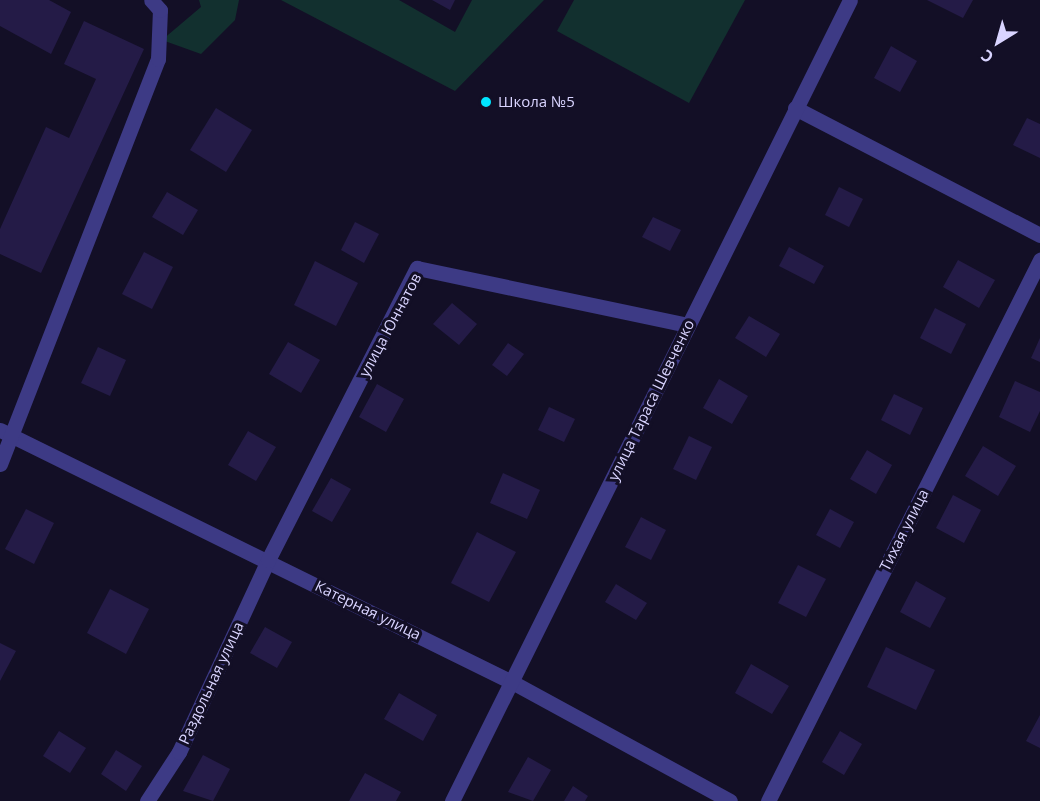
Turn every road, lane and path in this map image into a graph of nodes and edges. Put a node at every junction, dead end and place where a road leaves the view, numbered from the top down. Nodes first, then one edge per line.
1 (151, 0) edge
2 (850, 0) edge
3 (795, 108) junction
4 (1040, 235) edge
5 (1040, 260) edge
6 (687, 325) junction
7 (7, 433) edge
8 (0, 464) edge
9 (268, 560) junction
10 (512, 682) junction
11 (147, 801) edge
12 (452, 801) edge
13 (730, 801) edge
14 (768, 801) edge

1 - 7 street
2 - 3 street, улица Тараса Шевченко
3 - 4 street
3 - 6 street, улица Тараса Шевченко
5 - 14 street, Тихая улица
6 - 9 street, улица Юннатов
6 - 10 street, улица Тараса Шевченко
7 - 8 street
7 - 9 street, Катерная улица
9 - 10 street, Катерная улица
9 - 11 street, Раздольная улица
10 - 12 street, улица Тараса Шевченко
10 - 13 street, Катерная улица

